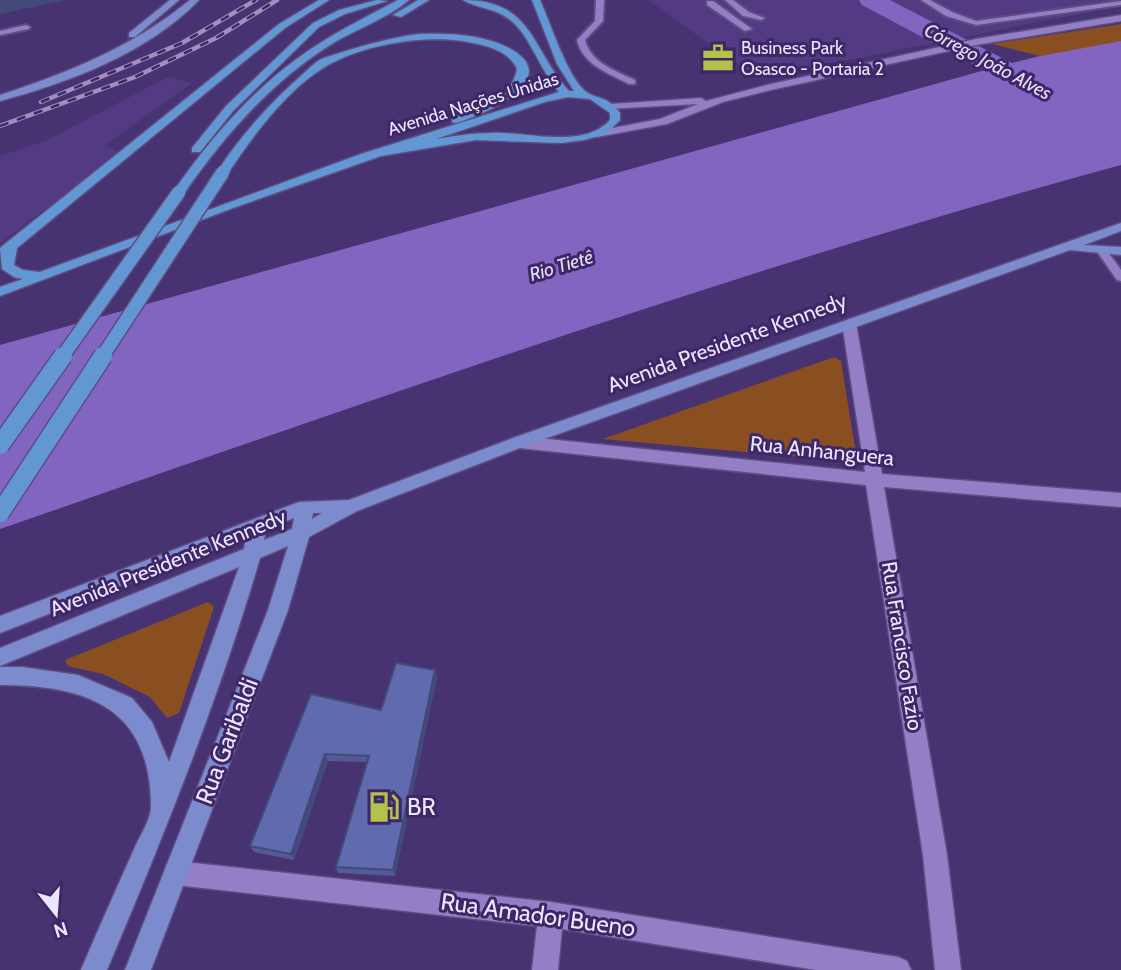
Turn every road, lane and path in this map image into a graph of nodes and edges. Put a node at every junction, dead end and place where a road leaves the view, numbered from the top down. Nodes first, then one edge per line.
1 (176, 0) edge
2 (195, 0) edge
3 (325, 0) edge
4 (405, 0) edge
5 (425, 0) edge
6 (467, 0) edge
7 (536, 0) edge
8 (600, 0) edge
9 (729, 0) edge
10 (925, 0) edge
11 (383, 1) edge
12 (710, 3) dead end
13 (1121, 3) edge
14 (761, 18) dead end
15 (1121, 18) edge
16 (26, 27) dead end
17 (748, 29) dead end
18 (368, 32) dead end
19 (0, 33) edge
20 (358, 39) dead end
21 (319, 66) junction
22 (632, 82) dead end
23 (0, 90) edge
24 (566, 94) junction
25 (581, 94) junction
26 (0, 98) edge
27 (719, 100) junction
28 (492, 104) junction
29 (611, 107) junction
30 (490, 119) junction
31 (597, 134) junction
32 (517, 136) junction
33 (365, 156) junction
34 (192, 173) junction
35 (1121, 227) edge
36 (1068, 248) junction
37 (1101, 250) junction
38 (1121, 251) edge
39 (5, 252) edge
40 (46, 275) junction
41 (1121, 278) edge
42 (0, 292) edge
43 (849, 323) junction
44 (519, 442) junction
45 (0, 445) edge
46 (876, 480) junction
47 (1121, 500) edge
48 (351, 506) junction
49 (305, 507) junction
50 (0, 513) edge
51 (258, 524) junction
52 (301, 533) junction
53 (253, 554) junction
54 (0, 625) edge
55 (0, 657) edge
56 (0, 676) edge
57 (162, 812) junction
58 (176, 873) junction
59 (551, 915) junction
60 (94, 970) edge
61 (138, 970) edge
62 (545, 970) edge
63 (898, 970) edge
64 (948, 970) edge

1 - 23 main road
2 - 26 main road
3 - 39 main road
4 - 34 main road
5 - 18 main road
6 - 24 main road
7 - 25 main road
8 - 22 lane
9 - 14 lane
10 - 13 lane
11 - 34 main road
12 - 17 lane
15 - 27 street
16 - 19 lane
20 - 21 main road
21 - 28 main road
21 - 50 main road, bridge
24 - 25 main road, Avenida Nações Unidas
24 - 30 main road, Avenida Nações Unidas
25 - 29 main road, Avenida Nações Unidas
27 - 29 street
27 - 31 street
28 - 30 main road
28 - 33 main road
29 - 31 main road
30 - 32 main road
30 - 33 main road, Avenida Nações Unidas
31 - 32 main road, Avenida Nações Unidas
32 - 33 main road, Avenida Nações Unidas
33 - 40 main road, Avenida Nações Unidas
34 - 45 main road, bridge
35 - 36 main road, Avenida Presidente Kennedy
36 - 37 main road
36 - 43 main road, Avenida Presidente Kennedy
37 - 38 main road
37 - 41 lane
39 - 40 main road
40 - 42 main road, Avenida Nações Unidas
43 - 44 main road, Avenida Presidente Kennedy
43 - 46 street, Rua Francisco Fazio
44 - 46 street, Rua Anhanguera
44 - 48 main road, Avenida Presidente Kennedy
46 - 47 street, Rua Anhanguera
46 - 64 street, Rua Francisco Fazio
48 - 49 main road, Avenida Presidente Kennedy
48 - 52 main road, Avenida Presidente Kennedy
49 - 51 main road, Avenida Presidente Kennedy
49 - 52 main road, Rua Garibaldi
51 - 53 main road, Rua Garibaldi
51 - 54 main road, Avenida Presidente Kennedy
52 - 53 main road, Avenida Presidente Kennedy
52 - 58 main road, Rua Garibaldi
53 - 55 main road, Avenida Presidente Kennedy
53 - 57 main road, Rua Garibaldi
56 - 57 main road
57 - 60 main road, Rua Garibaldi
58 - 59 street, Rua Amador Bueno
58 - 61 main road, Rua Garibaldi
59 - 62 street
59 - 63 street, Rua Amador Bueno

